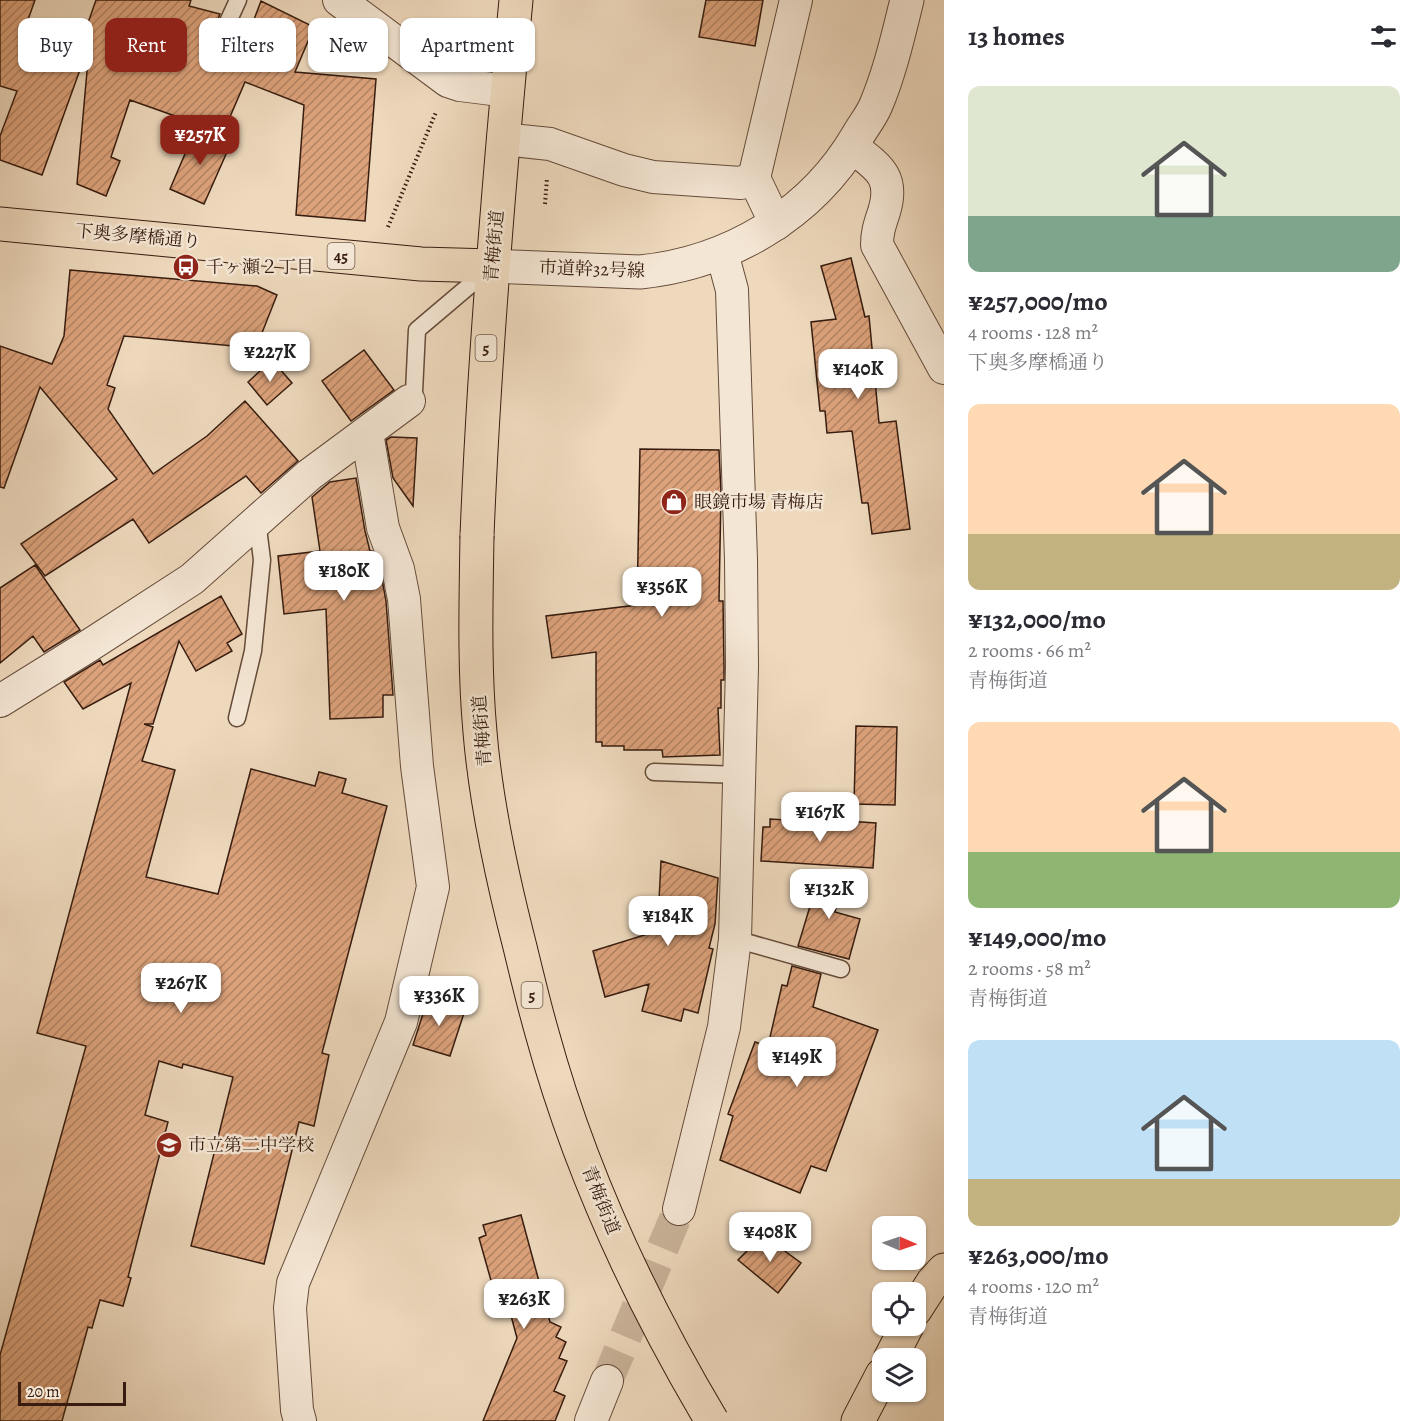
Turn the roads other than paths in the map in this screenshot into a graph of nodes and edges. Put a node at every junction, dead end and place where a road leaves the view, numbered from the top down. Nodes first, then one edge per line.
1 (238, 0) edge
2 (339, 0) edge
3 (516, 0) edge
4 (796, 0) edge
5 (907, 0) edge
6 (230, 18) edge
7 (508, 91) junction
8 (504, 140) junction
9 (852, 147) junction
10 (754, 178) junction
11 (0, 224) edge
12 (776, 224) junction
13 (722, 253) junction
14 (492, 266) junction
15 (944, 368) edge
16 (409, 401) joint
17 (367, 433) junction
18 (257, 520) junction
19 (0, 701) edge
20 (237, 718) dead end
21 (654, 772) dead end
22 (740, 775) junction
23 (735, 939) junction
24 (841, 969) dead end
25 (679, 1209) tunnel mouth
26 (944, 1270) edge
27 (926, 1293) edge
28 (607, 1382) tunnel mouth
29 (872, 1394) edge
30 (300, 1421) edge
31 (591, 1421) edge
32 (712, 1421) edge
33 (858, 1421) edge

1 - 6 lane
2 - 7 street
3 - 7 main road, 青梅街道 / 5
4 - 10 street
5 - 9 street, 市道幹32号線
7 - 8 main road, 青梅街道 / 5
8 - 10 street
8 - 14 main road, 青梅街道 / 5
9 - 12 street, 市道幹32号線
9 - 15 street
10 - 12 street
11 - 14 main road, 下奥多摩橋通り / 45
12 - 13 street, 市道幹32号線
13 - 14 street, 市道幹32号線
13 - 22 street
14 - 16 lane
14 - 32 main road, 青梅街道 / 5, bridge
16 - 17 street
17 - 18 street
17 - 30 street
18 - 19 street
18 - 20 lane
21 - 22 lane
22 - 23 street
23 - 24 lane
23 - 25 street
26 - 27 main road
28 - 31 street
29 - 33 main road

